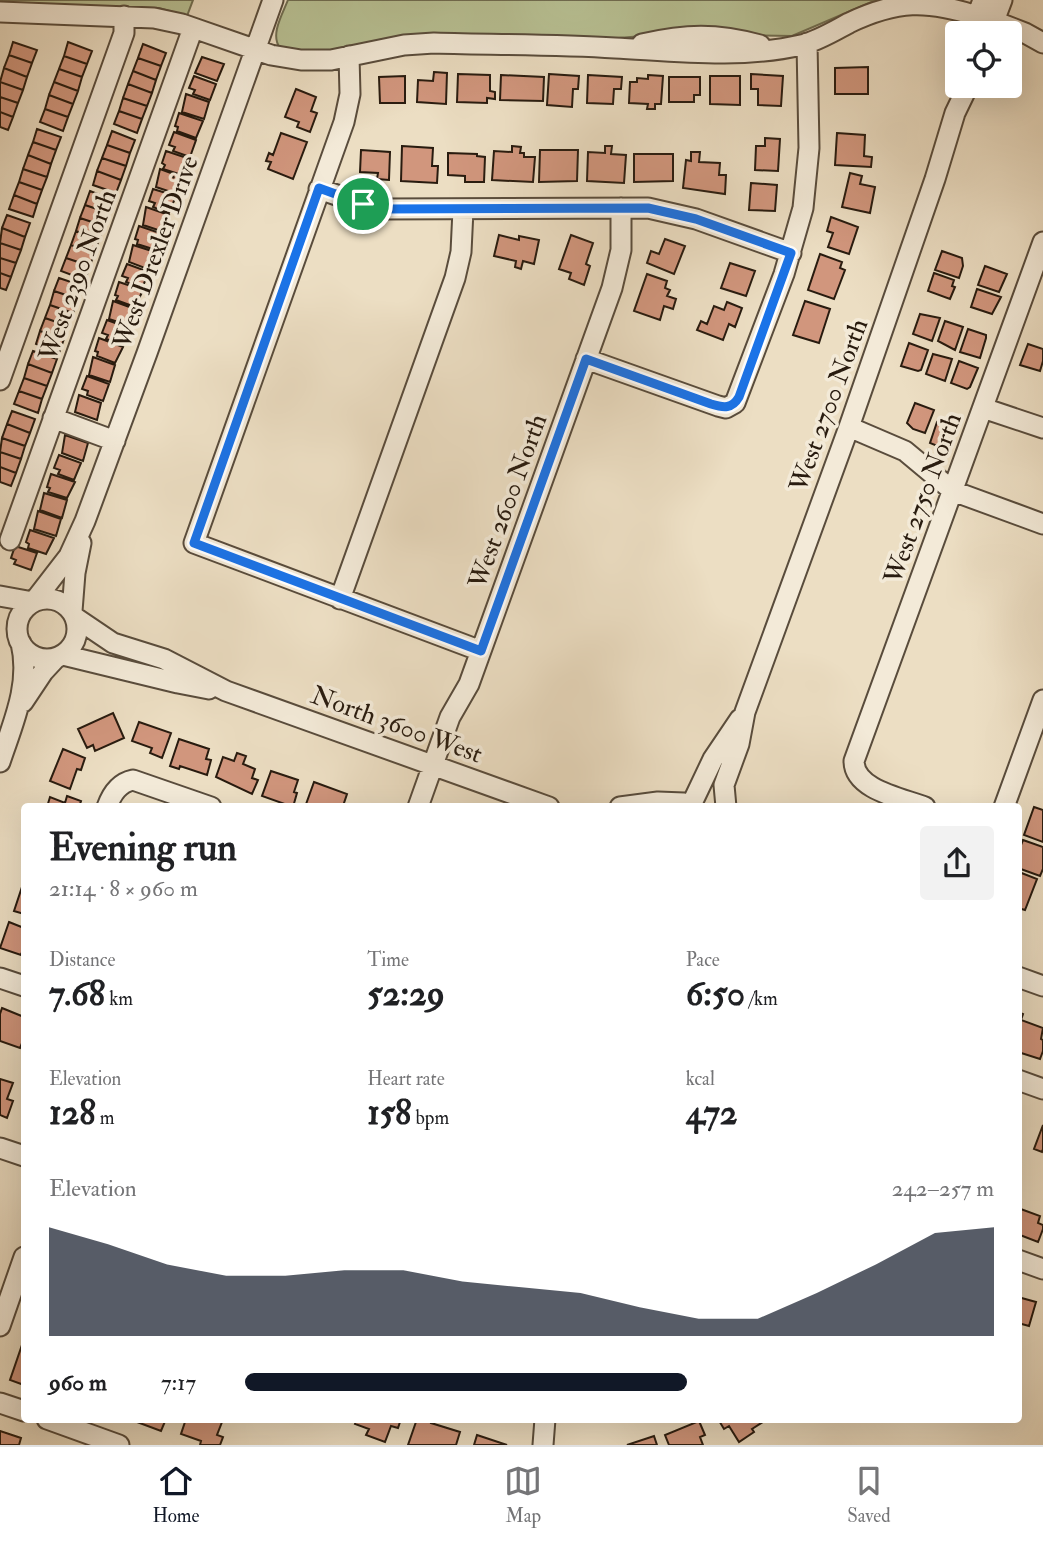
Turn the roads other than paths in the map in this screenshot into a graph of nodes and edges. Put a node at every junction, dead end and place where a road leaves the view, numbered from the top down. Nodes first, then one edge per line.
1 (273, 0) edge
2 (1002, 0) edge
3 (0, 12) edge
4 (124, 16) junction
5 (983, 21) edge
6 (193, 28) junction
7 (1022, 32) edge
8 (807, 43) junction
9 (1043, 43) edge
10 (255, 50) junction
11 (349, 56) junction
12 (956, 98) edge
13 (962, 98) edge
14 (955, 113) junction
15 (319, 188) junction
16 (621, 208) junction
17 (463, 210) junction
18 (1043, 242) edge
19 (791, 253) junction
20 (9, 328) edge
21 (586, 359) junction
22 (0, 380) edge
23 (983, 408) junction
24 (53, 418) junction
25 (849, 427) junction
26 (1043, 428) edge
27 (115, 441) junction
28 (953, 491) junction
29 (85, 521) junction
30 (1043, 524) edge
31 (10, 540) dead end
32 (0, 596) edge
33 (340, 599) junction
34 (34, 601) junction
35 (74, 615) junction
36 (0, 624) edge
37 (19, 640) junction
38 (481, 651) junction
39 (60, 656) junction
40 (226, 691) junction
41 (1043, 699) edge
42 (745, 712) junction
43 (10, 719) edge
44 (0, 762) edge
45 (433, 765) junction
46 (109, 803) edge
47 (200, 803) edge
48 (419, 803) edge
49 (539, 803) edge
50 (650, 803) edge
51 (686, 803) edge
52 (718, 803) edge
53 (726, 803) edge
54 (914, 803) edge
55 (1005, 803) edge
56 (0, 978) edge
57 (1022, 978) edge
58 (21, 985) edge
59 (1043, 986) edge
60 (1022, 1081) edge
61 (1043, 1089) edge
62 (0, 1148) edge
63 (21, 1155) edge
64 (1022, 1262) edge
65 (21, 1266) edge
66 (1043, 1269) edge
67 (0, 1326) edge
68 (0, 1402) edge
69 (21, 1410) edge
70 (58, 1423) edge
71 (545, 1423) edge
72 (119, 1445) edge
73 (543, 1445) edge

1 - 10 street, West Drexler Drive
2 - 5 street
3 - 4 street
4 - 6 street
4 - 20 street
5 - 8 street
6 - 10 street
6 - 24 street, West 2390 North
7 - 9 street
8 - 11 street
8 - 19 street
10 - 11 street
10 - 27 street, West Drexler Drive
11 - 15 street
12 - 14 street, West 2700 North
13 - 14 street, West 2700 North
14 - 25 street, West 2700 North
15 - 17 street
15 - 33 street
16 - 17 street
16 - 19 street
16 - 21 street, West 2600 North
17 - 33 street
18 - 23 street, West 2750 North
19 - 21 street
20 - 22 street
21 - 38 street, West 2600 North
23 - 26 street
23 - 28 street, West 2750 North
24 - 27 street
24 - 31 street, West 2390 North
25 - 28 street
25 - 42 street, West 2700 North
27 - 29 street, West Drexler Drive
28 - 30 street
28 - 54 street, West 2750 North
29 - 34 street, West Drexler Drive
29 - 35 street, West Drexler Drive
32 - 34 street
33 - 38 street
34 - 35 street
34 - 37 street
35 - 39 street
35 - 40 street, North 3600 West
36 - 37 street
37 - 39 street
37 - 43 street
38 - 45 street, West 2600 North
39 - 40 street, North 3600 West
39 - 43 street
40 - 45 street, North 3600 West
41 - 55 street
42 - 51 street, West 2700 North
42 - 53 street, West 2700 North
43 - 44 street
45 - 48 street, West 2600 North
45 - 49 street, North 3600 West
46 - 47 street
50 - 51 street
51 - 52 street
56 - 58 street
57 - 59 street
60 - 61 street
62 - 63 street
64 - 66 street
65 - 67 street
68 - 69 street
70 - 72 street
71 - 73 street

